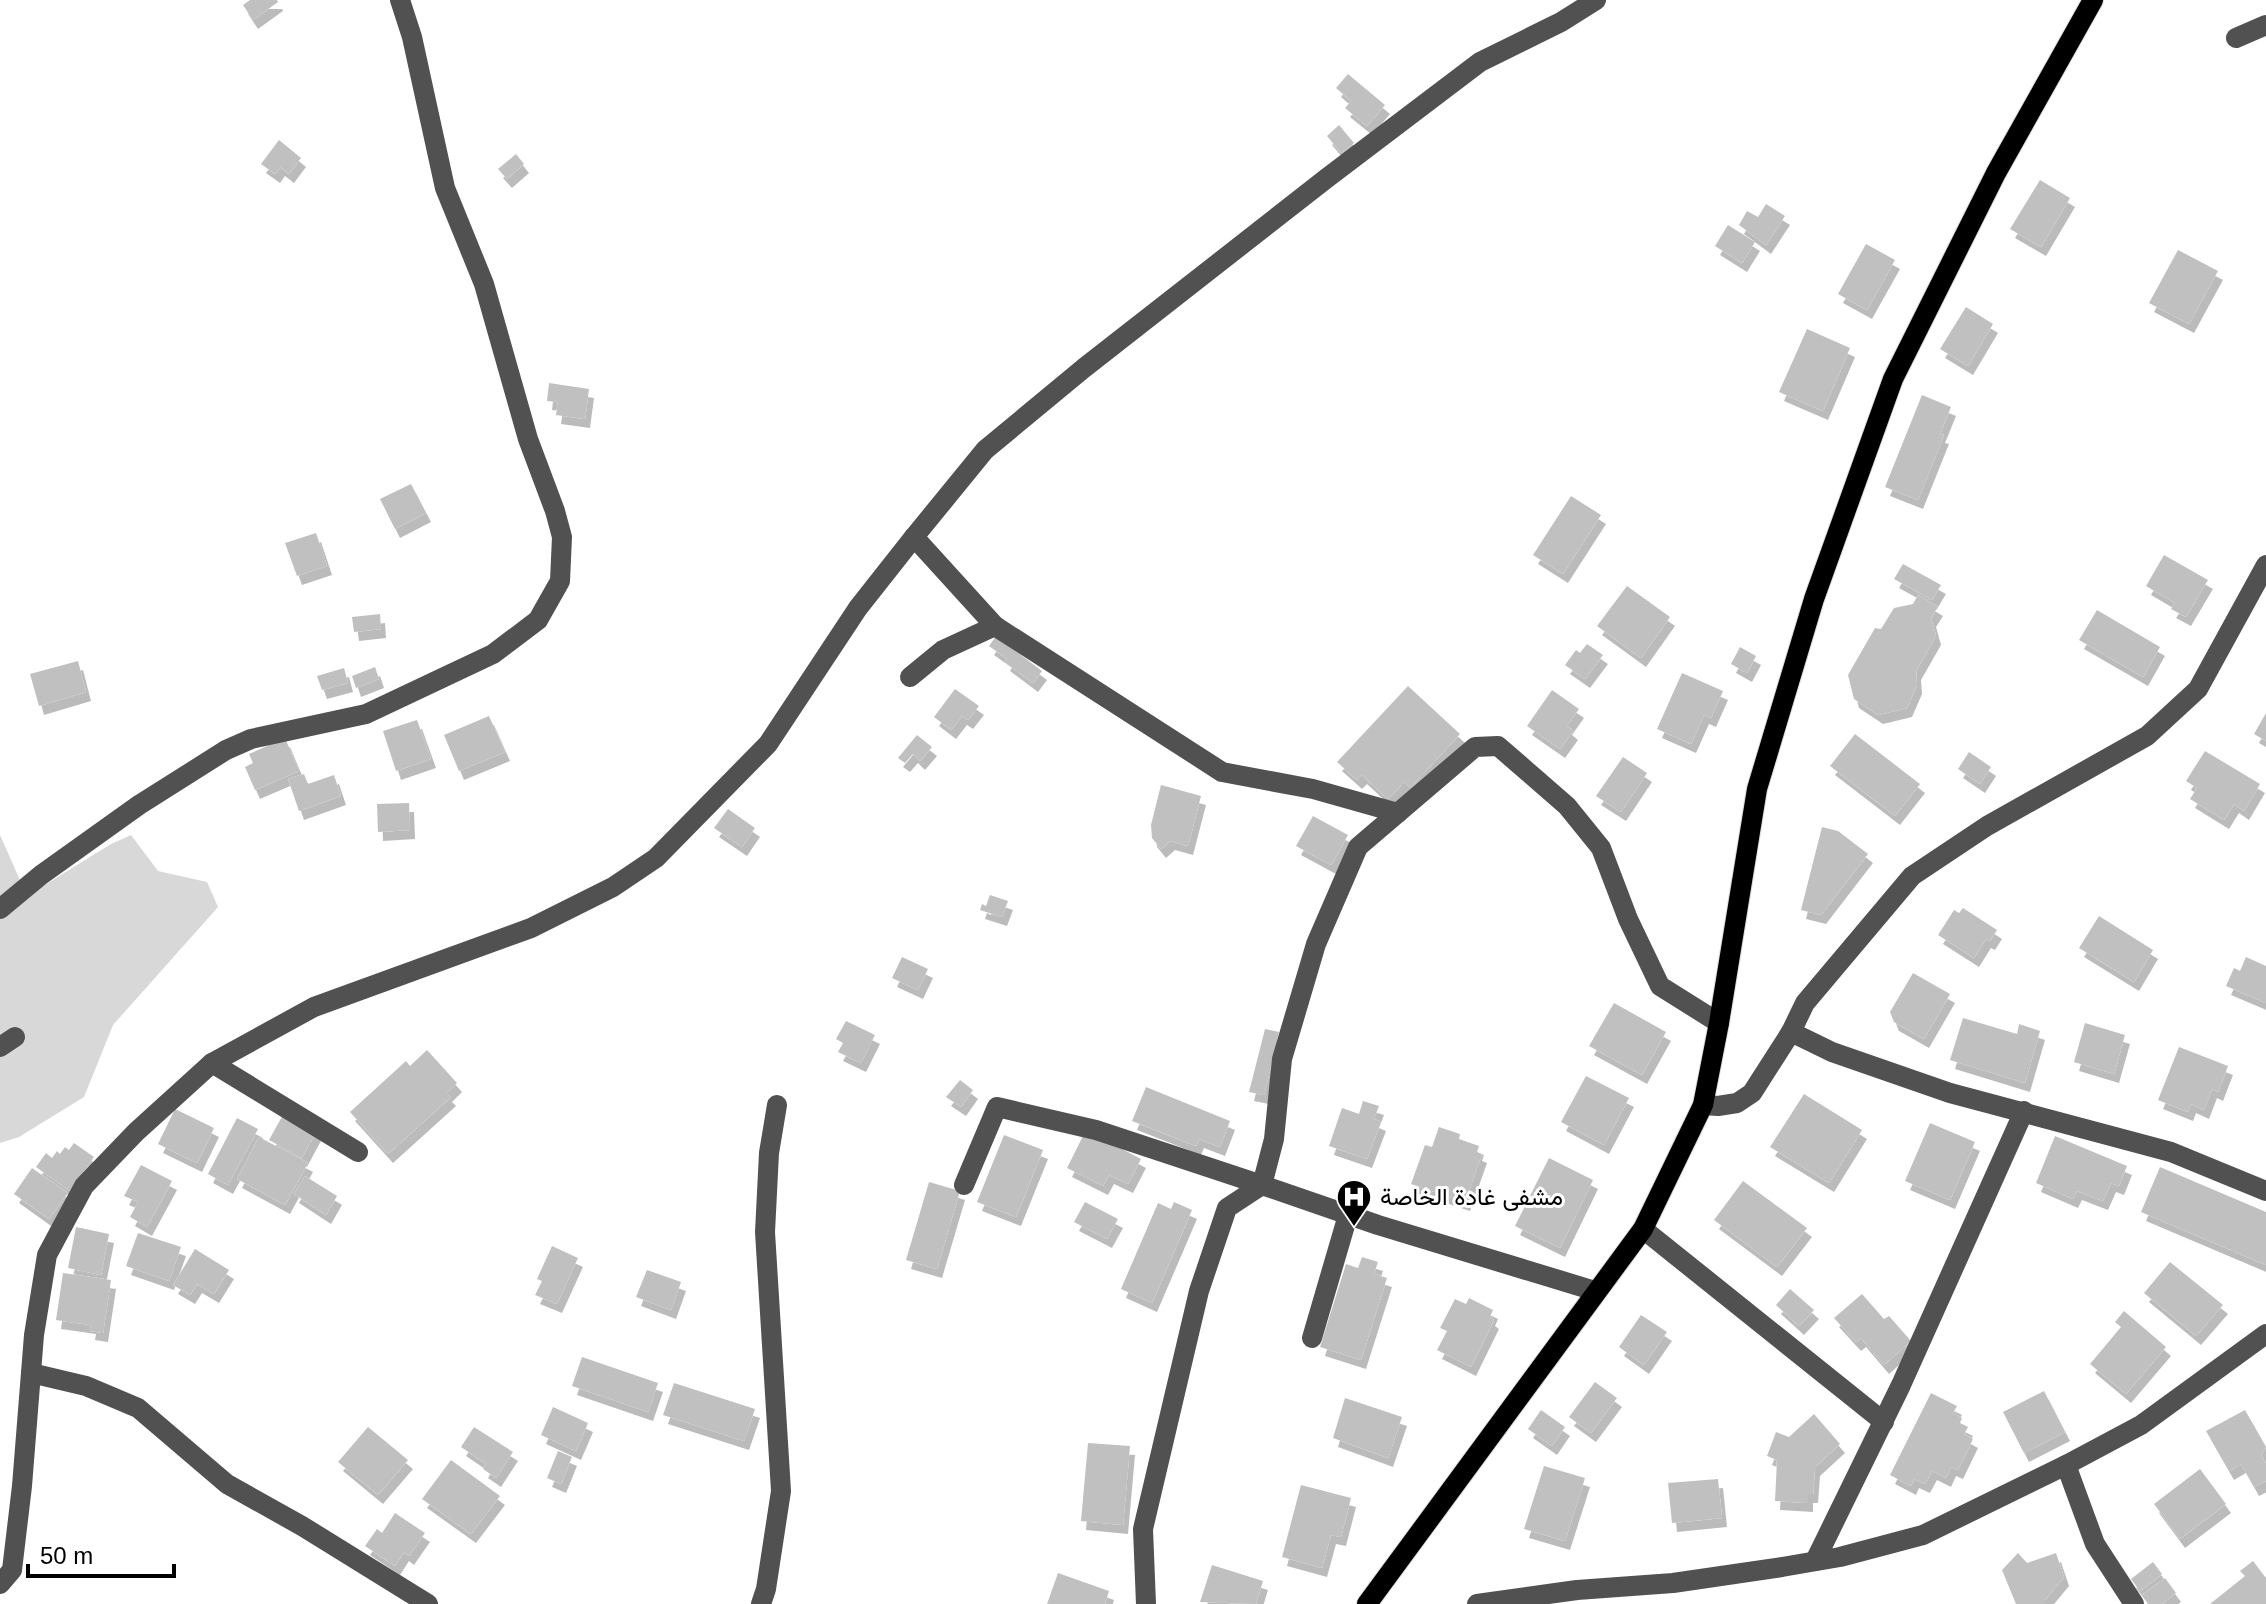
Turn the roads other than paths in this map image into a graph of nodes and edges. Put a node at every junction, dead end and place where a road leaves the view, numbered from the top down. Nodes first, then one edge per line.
1 (400, 0) edge
2 (1596, 0) edge
3 (2093, 0) edge
4 (2266, 25) edge
5 (2236, 38) dead end
6 (914, 537) junction
7 (2266, 565) edge
8 (995, 626) junction
9 (910, 677) dead end
10 (1398, 813) junction
11 (0, 909) edge
12 (1719, 1023) junction
13 (1791, 1032) junction
14 (212, 1063) junction
15 (777, 1105) dead end
16 (1703, 1105) junction
17 (2024, 1111) junction
18 (358, 1152) dead end
19 (964, 1185) dead end
20 (1262, 1185) junction
21 (2266, 1191) edge
22 (1348, 1215) junction
23 (1643, 1229) junction
24 (1595, 1291) junction
25 (2266, 1334) edge
26 (1312, 1338) dead end
27 (31, 1373) junction
28 (1884, 1422) junction
29 (2066, 1465) junction
30 (1815, 1561) junction
31 (0, 1584) edge
32 (428, 1604) edge
33 (761, 1604) edge
34 (1146, 1604) edge
35 (1367, 1604) edge
36 (1477, 1604) edge
37 (2134, 1604) edge

1 - 11 street
2 - 6 street
3 - 12 main road
4 - 5 street
6 - 8 street
6 - 14 street
7 - 13 street
8 - 9 street
8 - 10 street
10 - 12 street
10 - 20 street
12 - 16 main road
13 - 16 street
13 - 17 street
14 - 18 street
14 - 27 street
15 - 33 street
16 - 23 main road
17 - 21 street
17 - 28 street
19 - 20 street
20 - 22 street
20 - 34 street
22 - 24 street
22 - 26 street
23 - 24 main road
23 - 28 street
24 - 35 main road
25 - 29 street
27 - 31 street
27 - 32 street
28 - 30 street
29 - 30 street
29 - 37 street
30 - 36 street

